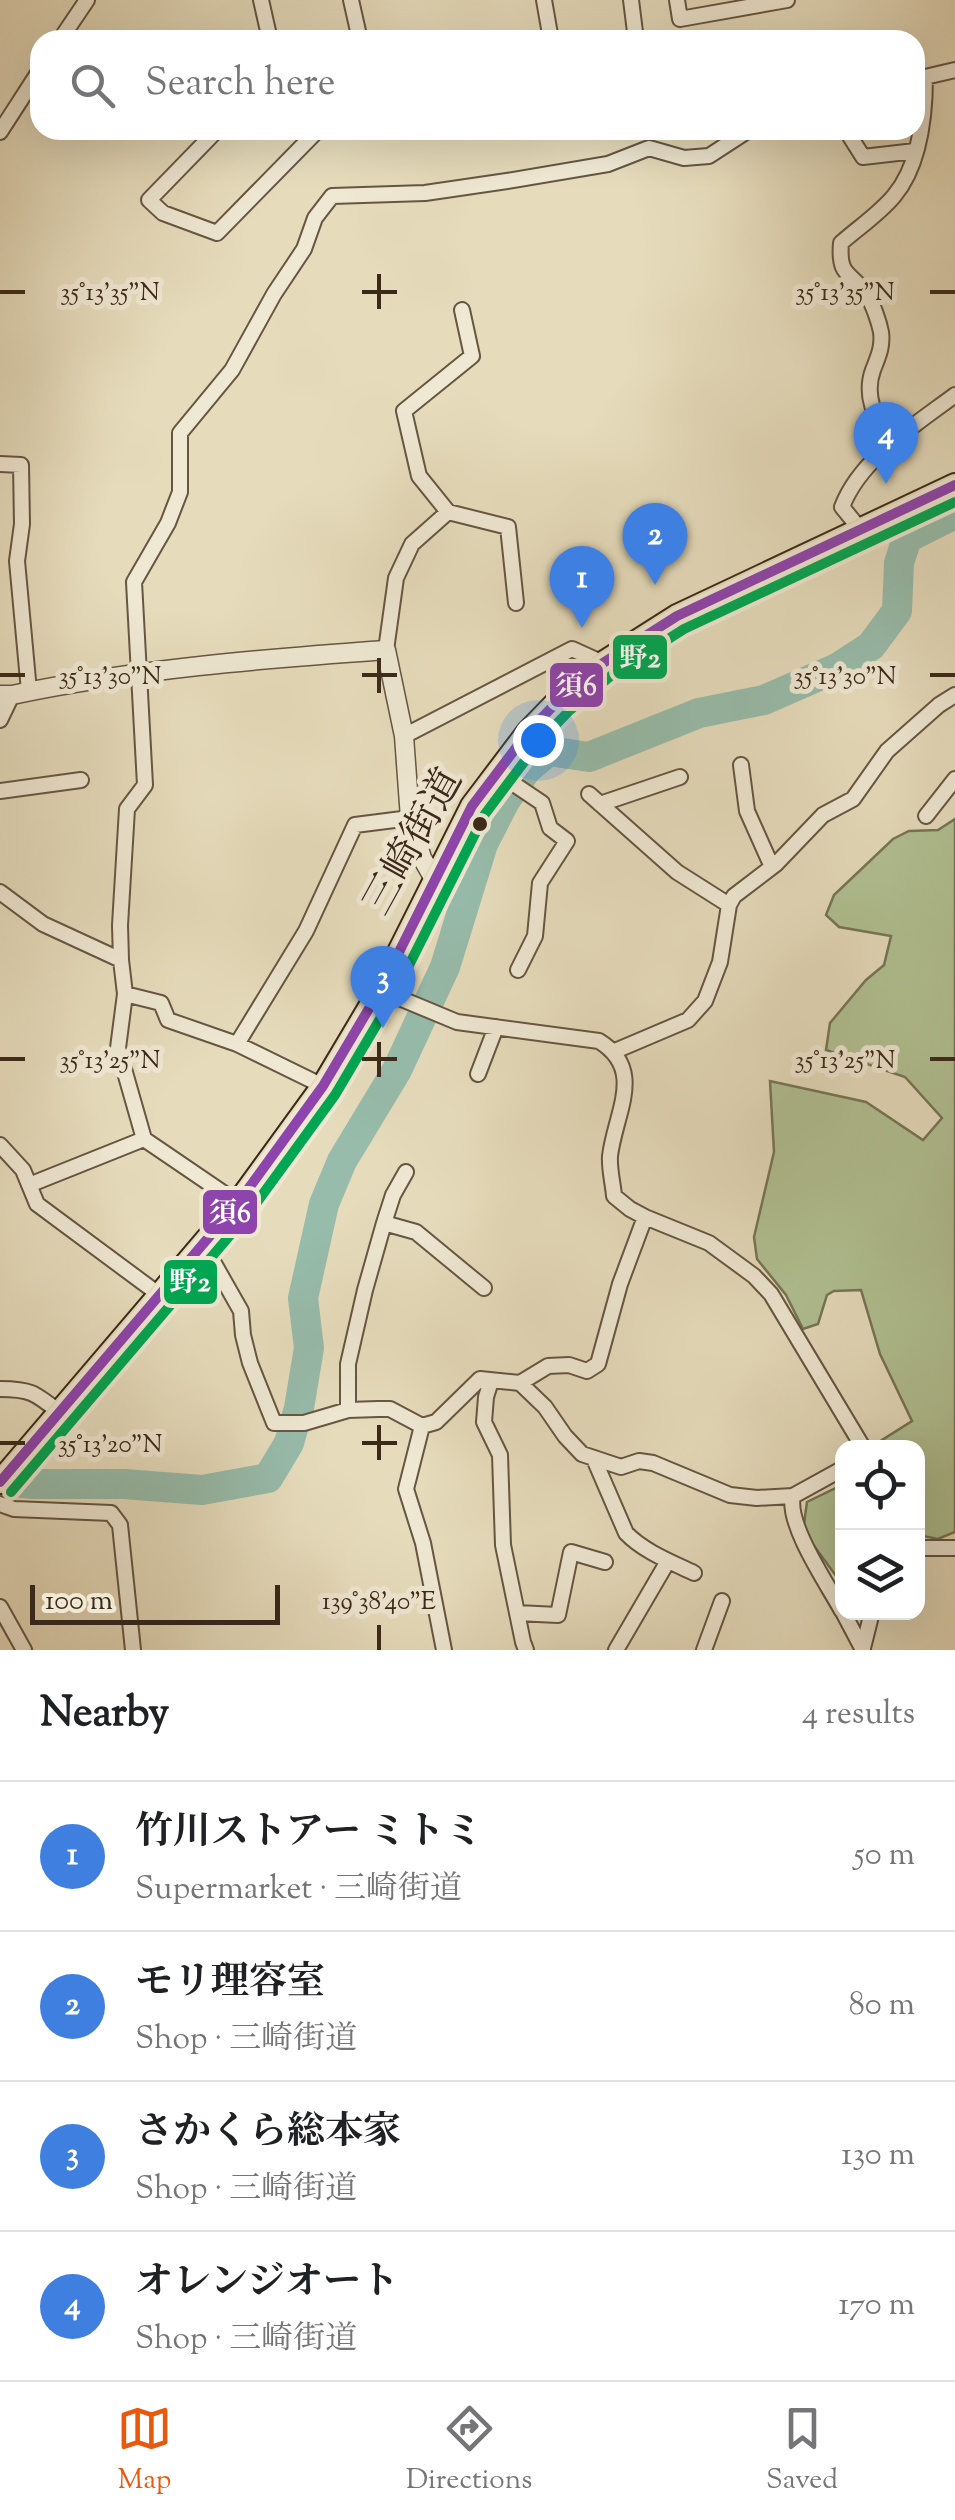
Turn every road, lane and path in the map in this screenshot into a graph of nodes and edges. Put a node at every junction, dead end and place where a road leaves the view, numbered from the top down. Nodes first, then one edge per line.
1 (88, 0) edge
2 (262, 0) edge
3 (350, 0) edge
4 (544, 0) edge
5 (630, 0) edge
6 (677, 0) edge
7 (786, 0) edge
8 (67, 30) edge
9 (268, 30) edge
10 (358, 30) edge
11 (549, 30) edge
12 (634, 30) edge
13 (955, 70) edge
14 (925, 76) edge
15 (30, 86) edge
16 (0, 132) edge
17 (208, 140) edge
18 (308, 140) edge
19 (648, 140) edge
20 (734, 140) edge
21 (852, 140) edge
22 (918, 140) edge
23 (649, 148) junction
24 (915, 150) junction
25 (462, 310) dead end
26 (955, 395) edge
27 (890, 443) junction
28 (0, 464) edge
29 (955, 485) edge
30 (448, 512) junction
31 (860, 528) junction
32 (516, 603) dead end
33 (386, 650) junction
34 (603, 663) junction
35 (138, 673) junction
36 (13, 694) edge
37 (955, 695) edge
38 (0, 720) edge
39 (404, 736) junction
40 (741, 765) dead end
41 (496, 772) junction
42 (680, 777) dead end
43 (955, 779) edge
44 (81, 780) dead end
45 (0, 791) edge
46 (926, 816) dead end
47 (410, 818) junction
48 (772, 866) junction
49 (434, 879) junction
50 (0, 892) edge
51 (729, 905) junction
52 (120, 960) junction
53 (518, 970) dead end
54 (380, 990) junction
55 (124, 994) junction
56 (496, 1027) junction
57 (237, 1044) junction
58 (615, 1051) junction
59 (478, 1074) dead end
60 (323, 1086) junction
61 (144, 1139) junction
62 (0, 1145) edge
63 (406, 1172) dead end
64 (29, 1185) junction
65 (238, 1202) junction
66 (645, 1217) junction
67 (384, 1223) junction
68 (203, 1244) junction
69 (484, 1288) dead end
70 (161, 1296) junction
71 (491, 1381) junction
72 (520, 1383) junction
73 (0, 1389) edge
74 (348, 1410) junction
75 (59, 1412) junction
76 (422, 1426) junction
77 (859, 1440) edge
78 (594, 1459) junction
79 (7, 1467) edge
80 (835, 1473) edge
81 (793, 1496) junction
82 (0, 1504) edge
83 (955, 1548) edge
84 (925, 1550) edge
85 (668, 1561) junction
86 (605, 1562) dead end
87 (694, 1572) dead end
88 (835, 1598) edge
89 (722, 1601) dead end
90 (0, 1607) edge
91 (517, 1613) junction
92 (847, 1620) edge
93 (870, 1620) edge
94 (863, 1649) edge
95 (24, 1650) edge
96 (133, 1650) edge
97 (444, 1650) edge
98 (526, 1650) edge
99 (616, 1650) edge
100 (704, 1650) edge

1 - 8 street
2 - 9 street
3 - 10 street
4 - 11 street
5 - 12 street
6 - 7 street
13 - 14 street
15 - 16 street
17 - 18 street
19 - 23 street
20 - 23 street
21 - 24 street
22 - 24 street
23 - 35 street
24 - 27 street
25 - 30 street
26 - 27 street
27 - 31 street
28 - 36 street
29 - 31 main road, 三崎街道
30 - 32 street
30 - 33 street
31 - 34 main road, 三崎街道
33 - 35 street
33 - 39 street
34 - 39 street
34 - 41 main road, 三崎街道
35 - 36 street
35 - 52 street
36 - 38 street
37 - 48 street
39 - 47 street
40 - 48 street
41 - 49 main road, 三崎街道
41 - 53 street
42 - 51 street
43 - 46 street
44 - 45 street
47 - 49 street
47 - 57 street
48 - 51 street
49 - 54 main road, 三崎街道
50 - 52 street
51 - 58 street
52 - 55 street
54 - 56 street
54 - 60 main road, 三崎街道
55 - 57 street
55 - 61 street
56 - 58 street
56 - 59 street
57 - 60 street
58 - 66 street
60 - 65 main road, 三崎街道
61 - 64 street
61 - 65 street
62 - 64 street
63 - 67 street
64 - 70 street
65 - 68 main road, 三崎街道
66 - 72 street
66 - 77 street
67 - 69 street
67 - 74 street
68 - 70 main road, 三崎街道
68 - 74 street
70 - 75 main road, 三崎街道
71 - 72 street
71 - 76 street
71 - 91 street
72 - 78 street
73 - 75 street
74 - 76 street
75 - 79 main road, 三崎街道
76 - 97 street
78 - 81 street
78 - 85 street
80 - 81 street
81 - 88 street
82 - 96 street
83 - 84 street
85 - 87 street
85 - 99 street
86 - 91 street
89 - 100 street
90 - 95 street
91 - 98 street
92 - 94 street
93 - 94 street

